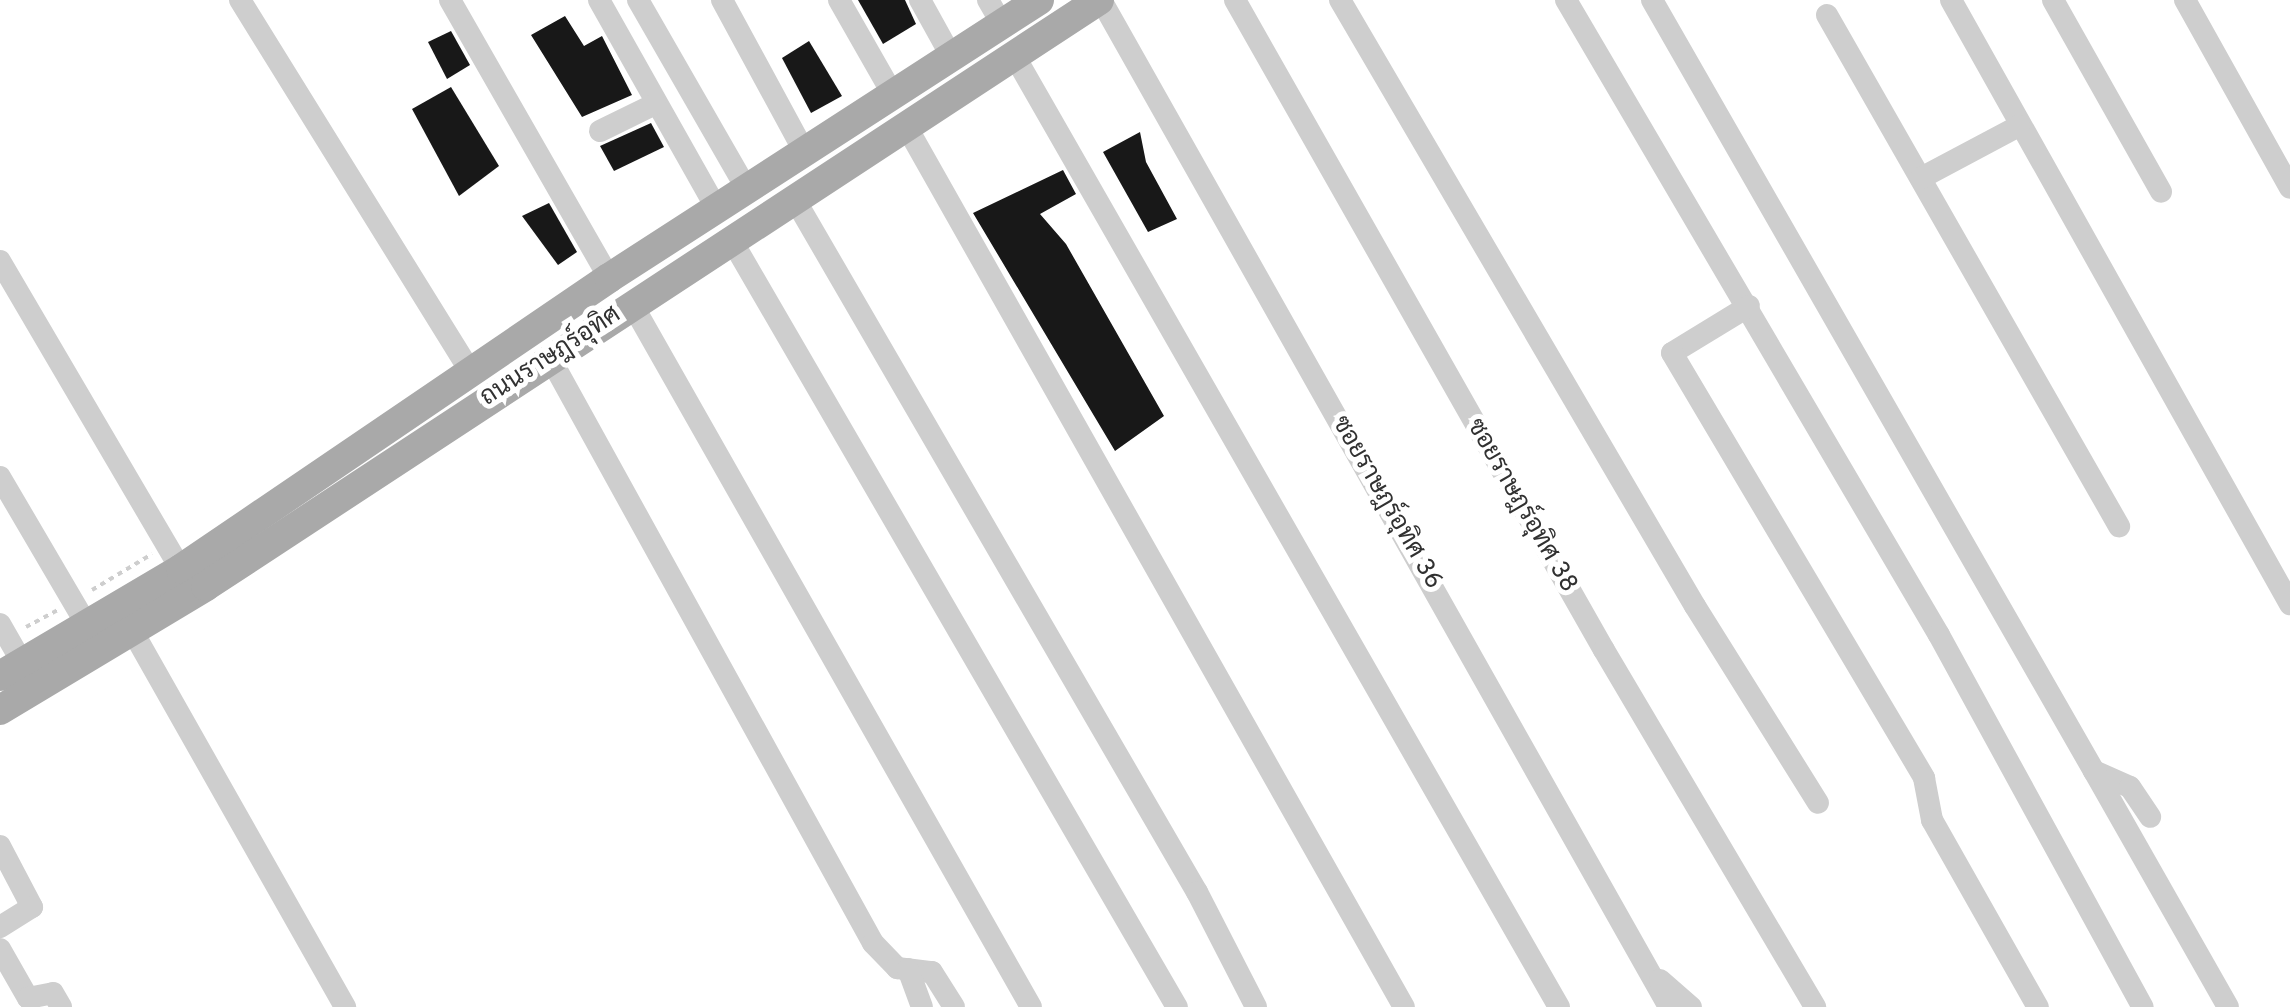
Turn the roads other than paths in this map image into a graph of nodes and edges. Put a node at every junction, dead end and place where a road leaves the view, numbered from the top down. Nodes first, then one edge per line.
1 (240, 0) edge
2 (450, 0) edge
3 (598, 0) edge
4 (638, 0) edge
5 (722, 0) edge
6 (839, 0) edge
7 (920, 0) edge
8 (1039, 0) edge
9 (1100, 0) edge
10 (1235, 0) edge
11 (1340, 0) edge
12 (1566, 0) edge
13 (1652, 0) edge
14 (1951, 0) edge
15 (2053, 0) edge
16 (2186, 0) edge
17 (995, 12) edge
18 (1828, 15) dead end
19 (1014, 55) junction
20 (950, 56) junction
21 (892, 93) junction
22 (654, 104) junction
23 (906, 124) junction
24 (2019, 126) junction
25 (600, 131) dead end
26 (804, 151) junction
27 (1922, 178) junction
28 (746, 188) junction
29 (2290, 188) edge
30 (2161, 192) dead end
31 (794, 198) junction
32 (716, 208) junction
33 (731, 239) junction
34 (0, 260) edge
35 (609, 278) junction
36 (632, 304) junction
37 (1748, 306) junction
38 (502, 351) junction
39 (550, 356) junction
40 (470, 373) junction
41 (521, 375) junction
42 (0, 477) edge
43 (2119, 526) dead end
44 (181, 568) junction
45 (2290, 604) edge
46 (0, 624) edge
47 (88, 626) junction
48 (133, 632) junction
49 (11, 670) edge
50 (0, 710) edge
51 (2094, 771) junction
52 (1818, 803) dead end
53 (2150, 817) dead end
54 (0, 846) edge
55 (0, 927) edge
56 (0, 949) edge
57 (1646, 968) junction
58 (908, 970) junction
59 (61, 1007) edge
60 (345, 1007) edge
61 (922, 1007) edge
62 (954, 1007) edge
63 (1031, 1007) edge
64 (1176, 1007) edge
65 (1256, 1007) edge
66 (1404, 1007) edge
67 (1559, 1007) edge
68 (1669, 1007) edge
69 (1691, 1007) edge
70 (1816, 1007) edge
71 (2038, 1007) edge
72 (2143, 1007) edge
73 (2228, 1007) edge

1 - 40 street
2 - 35 street
3 - 22 street
4 - 28 street
5 - 26 street
6 - 21 street
7 - 20 street
8 - 17 main road, ถนนราษฎร์อุทิศ
9 - 19 main road, ถนนราษฎร์อุทิศ
9 - 57 street, ซอยราษฎร์อุทิศ 36
10 - 70 street, ซอยราษฎร์อุทิศ 38
11 - 52 street
12 - 37 street
13 - 51 street
14 - 24 street
15 - 30 street
16 - 29 street
17 - 20 main road, ถนนราษฎร์อุทิศ
18 - 27 street
19 - 23 main road, ถนนราษฎร์อุทิศ
19 - 67 street
20 - 21 main road, ถนนราษฎร์อุทิศ
21 - 26 main road, ถนนราษฎร์อุทิศ
22 - 25 street
22 - 32 street
23 - 31 main road, ถนนราษฎร์อุทิศ
23 - 66 street
24 - 27 street
24 - 45 street
26 - 28 main road, ถนนราษฎร์อุทิศ
27 - 43 street
28 - 32 main road, ถนนราษฎร์อุทิศ
31 - 33 main road, ถนนราษฎร์อุทิศ
31 - 65 street
32 - 35 main road, ถนนราษฎร์อุทิศ
33 - 36 main road, ถนนราษฎร์อุทิศ
33 - 64 street
34 - 44 street
35 - 38 main road, ถนนราษฎร์อุทิศ
36 - 39 main road, ถนนราษฎร์อุทิศ
36 - 63 street
37 - 71 street
37 - 72 street
38 - 40 main road, ถนนราษฎร์อุทิศ
38 - 41 main road
39 - 41 main road, ถนนราษฎร์อุทิศ
39 - 58 street
40 - 44 main road, ถนนราษฎร์อุทิศ
41 - 48 main road, ถนนราษฎร์อุทิศ
42 - 47 street
44 - 47 main road, ถนนราษฎร์อุทิศ
46 - 49 street
47 - 49 main road, ถนนราษฎร์อุทิศ
48 - 50 main road, ถนนราษฎร์อุทิศ
48 - 60 street
51 - 53 street
51 - 73 street
54 - 55 street
56 - 59 street
57 - 68 street, ซอยราษฎร์อุทิศ 36
57 - 69 street
58 - 61 street
58 - 62 street

